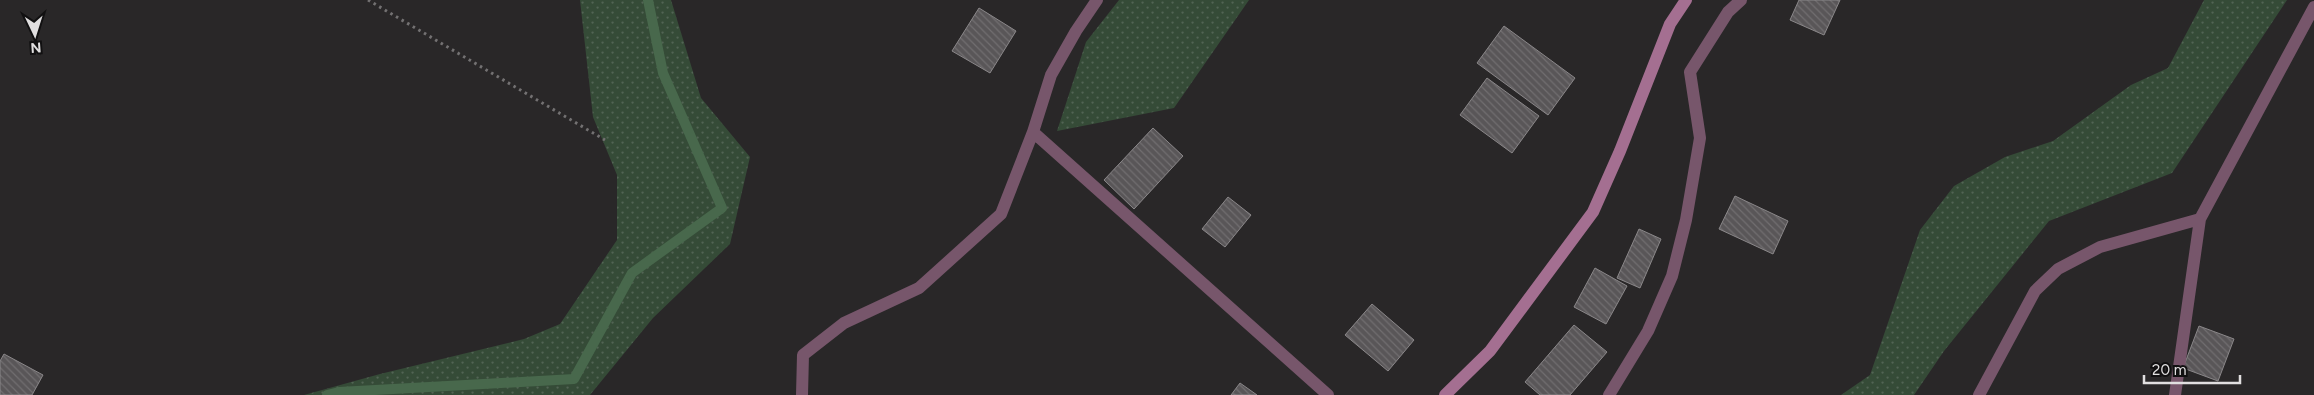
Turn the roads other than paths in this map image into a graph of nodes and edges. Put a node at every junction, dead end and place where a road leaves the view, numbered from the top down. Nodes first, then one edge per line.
1 (1097, 0) edge
2 (1686, 0) edge
3 (1741, 0) edge
4 (2314, 7) edge
5 (1032, 132) junction
6 (2200, 219) junction
7 (802, 395) edge
8 (1328, 395) edge
9 (1445, 395) edge
10 (1609, 395) edge
11 (1979, 395) edge
12 (2175, 395) edge

1 - 5 street
2 - 9 street
3 - 10 street
4 - 6 street
5 - 7 street
5 - 8 street
6 - 11 street
6 - 12 street

